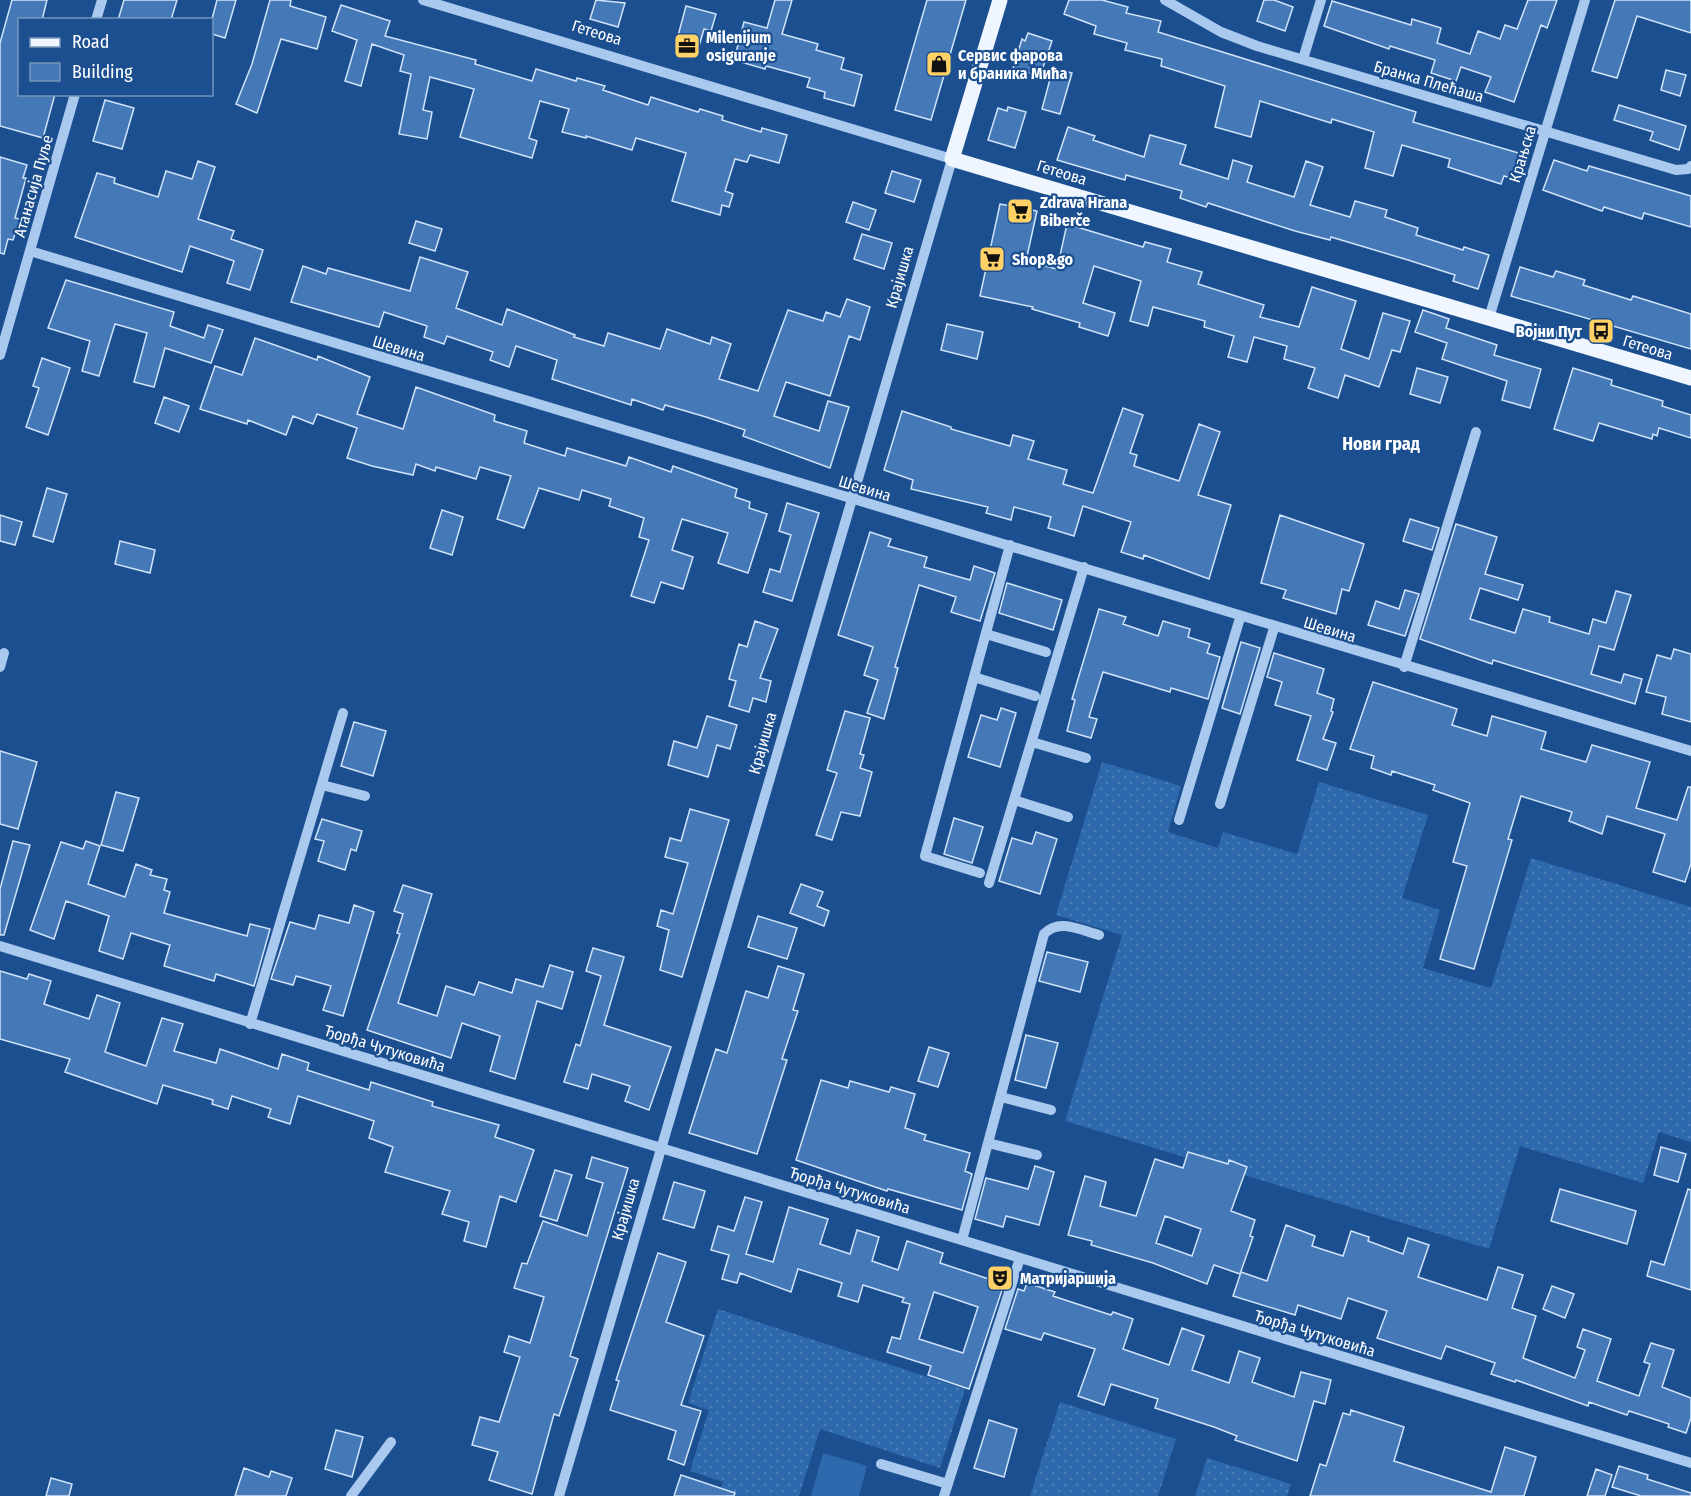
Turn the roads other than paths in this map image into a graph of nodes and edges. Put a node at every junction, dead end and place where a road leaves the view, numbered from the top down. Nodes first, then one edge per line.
1 (102, 0) edge
2 (423, 0) edge
3 (1000, 0) edge
4 (1165, 0) edge
5 (1321, 0) edge
6 (1585, 0) edge
7 (97, 18) edge
8 (1303, 59) junction
9 (74, 96) edge
10 (1544, 131) junction
11 (952, 159) junction
12 (1691, 166) edge
13 (30, 251) junction
14 (1489, 318) junction
15 (0, 355) edge
16 (1691, 378) edge
17 (1476, 432) dead end
18 (852, 500) junction
19 (1010, 545) junction
20 (1084, 567) junction
21 (1240, 618) junction
22 (1274, 628) junction
23 (986, 634) junction
24 (1046, 652) dead end
25 (4, 653) dead end
26 (0, 667) edge
27 (1404, 667) junction
28 (974, 677) junction
29 (1035, 696) dead end
30 (344, 713) dead end
31 (1032, 742) junction
32 (1691, 752) edge
33 (1086, 758) dead end
34 (322, 785) junction
35 (365, 796) dead end
36 (1014, 800) junction
37 (1220, 804) dead end
38 (1068, 817) dead end
39 (1179, 820) dead end
40 (980, 873) dead end
41 (989, 884) dead end
42 (1099, 935) dead end
43 (0, 946) edge
44 (250, 1024) junction
45 (1001, 1097) junction
46 (1051, 1110) dead end
47 (988, 1143) junction
48 (662, 1147) junction
49 (1037, 1155) dead end
50 (962, 1240) junction
51 (1020, 1258) junction
52 (391, 1442) dead end
53 (1691, 1463) edge
54 (881, 1464) dead end
55 (948, 1484) junction
56 (351, 1496) edge
57 (559, 1496) edge
58 (944, 1496) edge

1 - 7 street
2 - 11 street, Гетеова
3 - 11 main road, Крајишка
4 - 8 street, Бранка Плећаша
5 - 8 street
6 - 10 street, Крањска
8 - 10 street, Бранка Плећаша
9 - 13 street, Атанасија Пуље
10 - 12 street, Бранка Плећаша
10 - 14 street, Крањска
11 - 14 main road, Гетеова
11 - 18 street, Крајишка
13 - 15 street, Атанасија Пуље
13 - 18 street, Шевина
14 - 16 main road, Гетеова
17 - 27 street
18 - 19 street, Шевина
18 - 48 street, Крајишка
19 - 20 street, Шевина
19 - 23 street
20 - 21 street, Шевина
20 - 31 street
21 - 22 street, Шевина
21 - 39 street
22 - 27 street, Шевина
22 - 37 street
23 - 24 street
23 - 28 street
25 - 26 street
27 - 32 street, Шевина
28 - 29 street
28 - 40 street
30 - 34 street
31 - 33 street
31 - 36 street
34 - 35 street
34 - 44 street
36 - 38 street
36 - 41 street
42 - 45 street
43 - 44 street, Ђорђа Чутуковића
44 - 48 street, Ђорђа Чутуковића
45 - 46 street
45 - 47 street
47 - 49 street
47 - 50 street
48 - 50 street, Ђорђа Чутуковића
48 - 57 street, Крајишка
50 - 51 street, Ђорђа Чутуковића
51 - 53 street, Ђорђа Чутуковића
51 - 55 street
52 - 56 street
54 - 55 street
55 - 58 street

